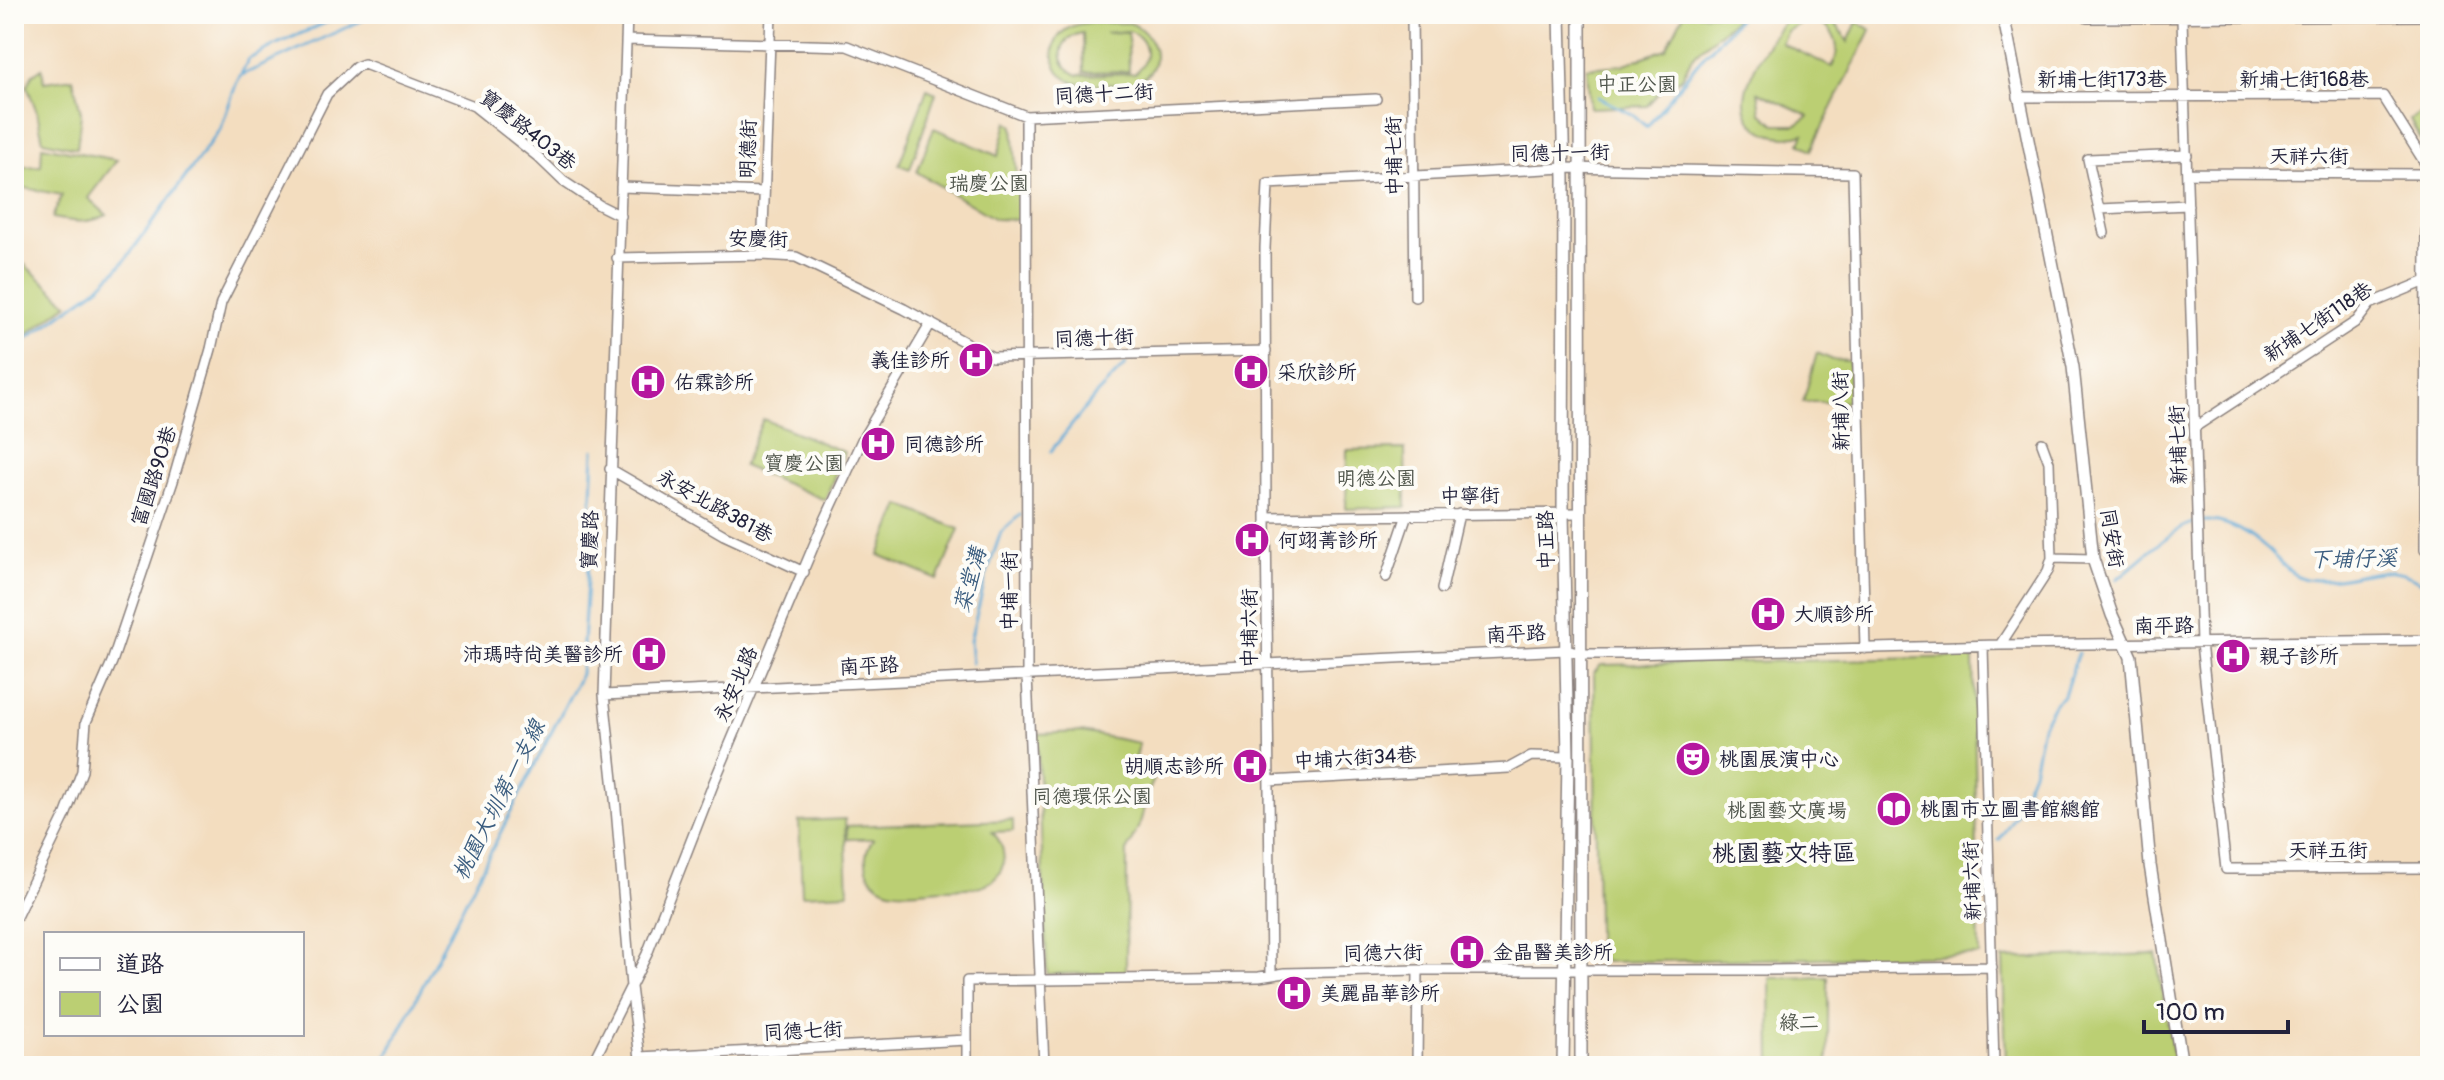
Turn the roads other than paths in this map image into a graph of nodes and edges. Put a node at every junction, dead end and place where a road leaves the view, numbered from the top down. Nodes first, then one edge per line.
1 (627, 14) edge
2 (771, 14) edge
3 (1412, 14) edge
4 (1560, 14) edge
5 (1580, 14) edge
6 (2003, 14) edge
7 (2087, 16) edge
8 (2360, 16) edge
9 (2430, 16) edge
10 (2182, 19) junction
11 (626, 40) junction
12 (770, 45) junction
13 (364, 64) joint
14 (2018, 97) junction
15 (2185, 97) junction
16 (1376, 99) dead end
17 (1026, 116) junction
18 (2187, 155) junction
19 (1564, 168) junction
20 (1580, 169) junction
21 (1853, 173) joint
22 (2187, 173) junction
23 (2430, 173) edge
24 (1412, 178) junction
25 (1268, 184) joint
26 (621, 187) junction
27 (764, 192) junction
28 (2188, 205) junction
29 (2100, 209) junction
30 (621, 216) junction
31 (2426, 231) dead end
32 (2104, 233) dead end
33 (762, 255) junction
34 (617, 258) junction
35 (2426, 281) junction
36 (1415, 297) dead end
37 (931, 323) junction
38 (1266, 351) junction
39 (1026, 358) junction
40 (2195, 427) junction
41 (2042, 443) dead end
42 (610, 469) junction
43 (1563, 513) junction
44 (1579, 513) junction
45 (1459, 514) junction
46 (1407, 515) junction
47 (1266, 517) junction
48 (2430, 550) edge
49 (2052, 558) junction
50 (2093, 559) junction
51 (804, 572) junction
52 (1386, 577) dead end
53 (1442, 589) dead end
54 (2430, 640) edge
55 (2201, 643) junction
56 (2126, 644) junction
57 (2000, 645) junction
58 (1983, 646) junction
59 (1865, 649) junction
60 (1566, 650) junction
61 (1582, 654) junction
62 (1267, 665) junction
63 (1027, 676) junction
64 (752, 689) junction
65 (604, 695) junction
66 (1568, 757) junction
67 (1269, 781) junction
68 (2430, 868) edge
69 (2226, 869) joint
70 (14, 921) edge
71 (1992, 967) junction
72 (1564, 968) junction
73 (1418, 970) junction
74 (1580, 970) junction
75 (1271, 975) junction
76 (1040, 980) junction
77 (631, 987) junction
78 (967, 1040) junction
79 (641, 1062) edge
80 (591, 1066) edge
81 (967, 1066) edge
82 (1044, 1066) edge
83 (1417, 1066) edge
84 (1563, 1066) edge
85 (1581, 1066) edge
86 (1994, 1066) edge
87 (2182, 1066) edge

1 - 11 street, 寶慶路
2 - 12 street, 明德街
3 - 24 street, 中埔七街
4 - 19 street, 中正路
5 - 20 street, 中正路
6 - 14 street, 同安街
7 - 10 street
8 - 9 street
8 - 10 street
10 - 15 street, 新埔七街
11 - 12 street
11 - 26 street, 寶慶路
12 - 17 street, 同德十二街
12 - 27 street, 明德街
13 - 30 street, 寶慶路403巷
13 - 70 street, 富國路90巷
14 - 15 street, 新埔七街173巷
14 - 50 street, 同安街
15 - 18 street, 新埔七街
15 - 23 street, 新埔七街168巷
16 - 17 street, 同德十二街
17 - 39 street, 中埔一街
18 - 22 street, 新埔七街
18 - 29 street
19 - 20 street, 同德十一街
19 - 24 street, 同德十一街
19 - 43 street, 中正路
20 - 21 street, 同德十一街
20 - 44 street, 中正路
21 - 59 street, 新埔八街
22 - 23 street, 天祥六街
22 - 28 street, 新埔七街
24 - 25 street, 同德十一街
24 - 36 street, 中埔七街
25 - 38 street, 中埔六街
26 - 27 street
26 - 30 street, 寶慶路
27 - 33 street, 明德街
28 - 29 street
28 - 40 street, 新埔七街
29 - 32 street
30 - 34 street, 寶慶路
31 - 35 street
33 - 34 street, 安慶街
33 - 37 street, 安慶街
34 - 42 street, 寶慶路
35 - 40 street, 新埔七街118巷
35 - 48 street
37 - 39 street, 同德十街
37 - 51 street, 永安北路
38 - 39 street, 同德十街
38 - 47 street, 中埔六街
39 - 63 street, 中埔一街
40 - 55 street, 新埔七街
41 - 49 street
42 - 51 street, 永安北路381巷
42 - 65 street, 寶慶路
43 - 44 street, 中寧街
43 - 45 street, 中寧街
43 - 60 street, 中正路
44 - 61 street, 中正路
45 - 46 street, 中寧街
45 - 53 street
46 - 47 street, 中寧街
46 - 52 street
47 - 62 street, 中埔六街
49 - 50 street
49 - 57 street
50 - 56 street, 同安街
51 - 64 street, 永安北路
54 - 55 street, 南平路
55 - 56 street, 南平路
55 - 69 street, 新埔七街
56 - 57 street, 南平路
56 - 87 street, 同安街
57 - 58 street, 南平路
58 - 59 street, 南平路
58 - 71 street, 新埔六街
59 - 61 street, 南平路
60 - 61 street, 南平路
60 - 62 street, 南平路
60 - 66 street, 中正路
61 - 74 street, 中正路
62 - 63 street, 南平路
62 - 67 street, 中埔六街
63 - 64 street, 南平路
63 - 76 street, 中埔一街
64 - 65 street, 南平路
64 - 77 street, 永安北路
65 - 77 street, 寶慶路
66 - 67 street, 中埔六街34巷
66 - 72 street, 中正路
67 - 75 street, 中埔六街
68 - 69 street, 天祥五街
71 - 74 street, 同德六街
71 - 86 street, 新埔六街
72 - 73 street, 同德六街
72 - 74 street, 同德六街
72 - 84 street, 中正路
73 - 75 street, 同德六街
73 - 83 street
74 - 85 street, 中正路
75 - 76 street, 同德六街
76 - 78 street, 同德六街
76 - 82 street, 中埔一街
77 - 79 street, 寶慶路
77 - 80 street, 永安北路
78 - 79 street, 同德七街
78 - 81 street

